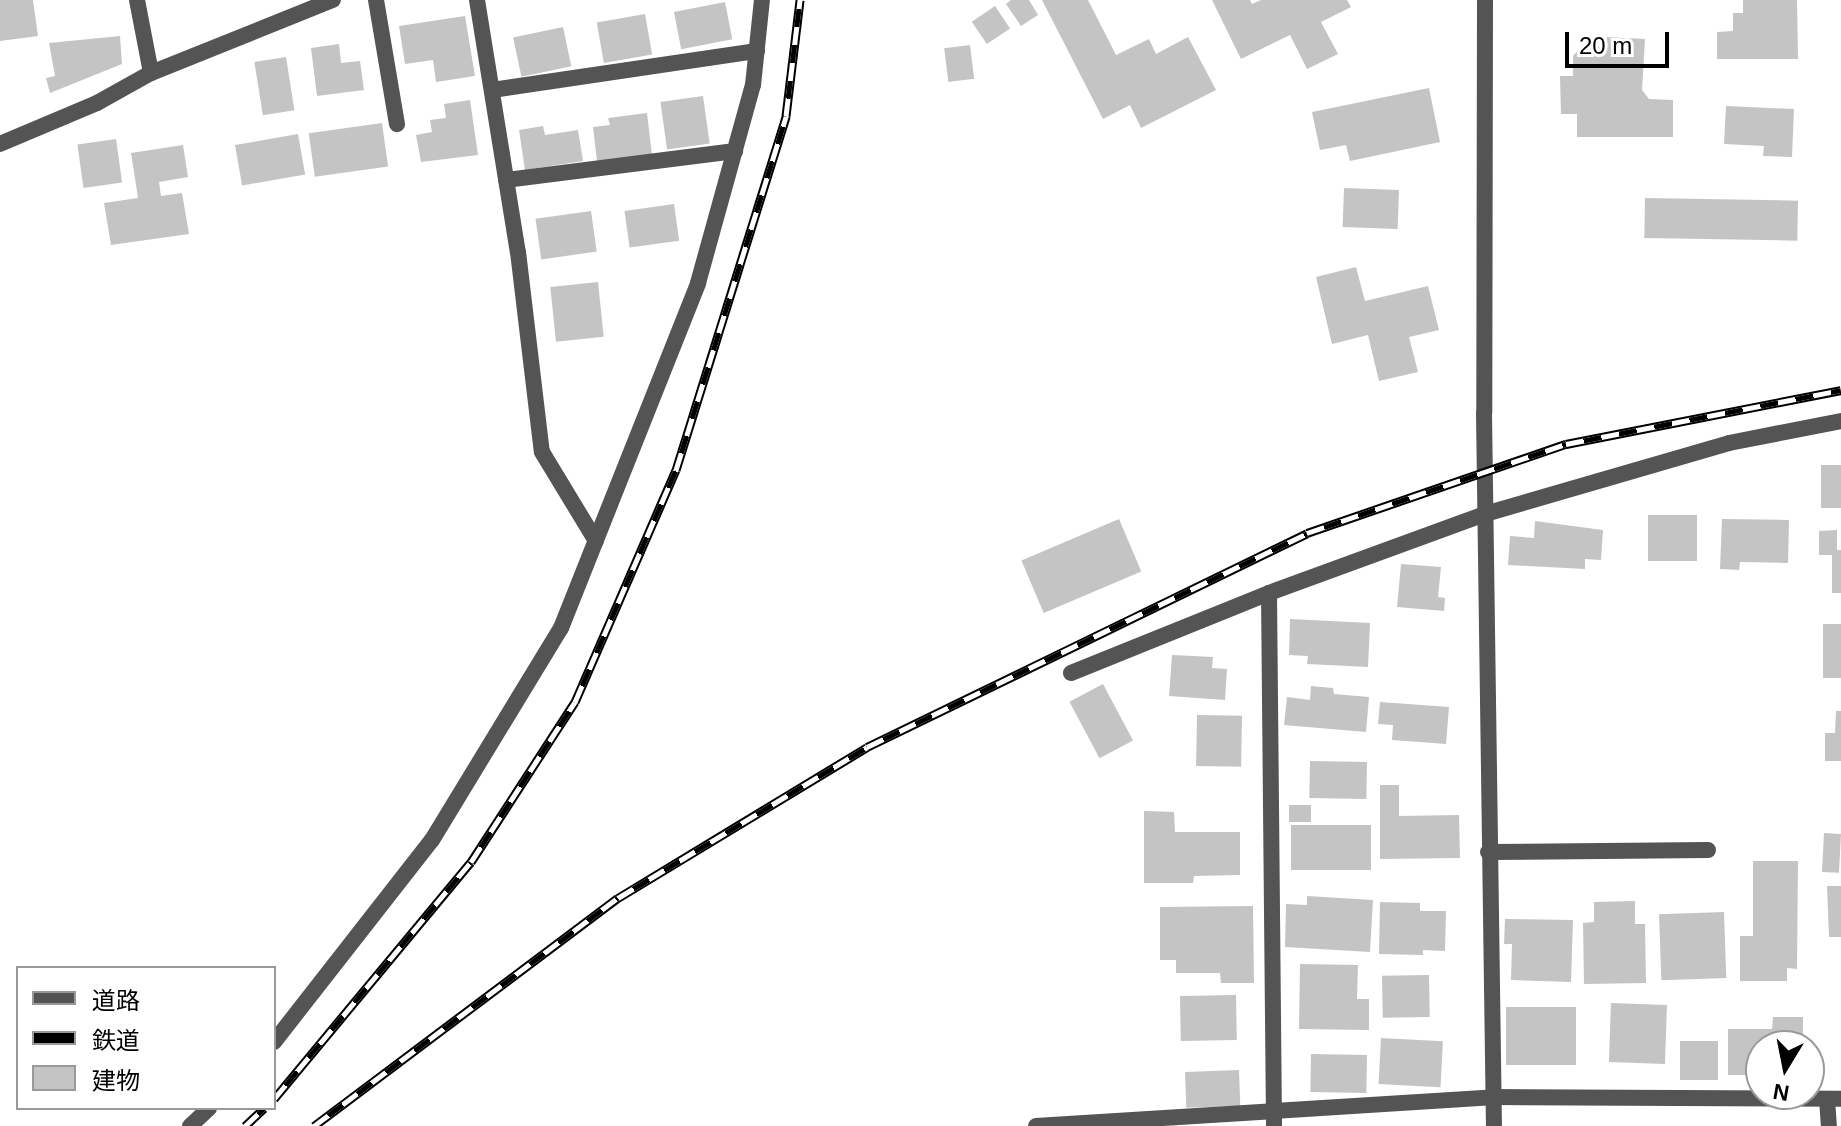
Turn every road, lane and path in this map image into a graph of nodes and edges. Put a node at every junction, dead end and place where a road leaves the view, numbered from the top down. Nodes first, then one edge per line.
1 (137, 0) edge
2 (333, 0) edge
3 (376, 0) edge
4 (477, 0) edge
5 (762, 0) edge
6 (1485, 0) edge
7 (757, 51) junction
8 (151, 73) junction
9 (492, 90) junction
10 (397, 124) dead end
11 (0, 144) edge
12 (735, 151) junction
13 (506, 180) junction
14 (1841, 421) edge
15 (1485, 514) junction
16 (596, 541) junction
17 (1269, 593) junction
18 (1071, 673) dead end
19 (1708, 850) dead end
20 (1488, 852) junction
21 (276, 1039) edge
22 (1491, 1097) junction
23 (1834, 1099) edge
24 (207, 1110) edge
25 (1274, 1118) edge
26 (190, 1126) edge
27 (1036, 1126) edge
28 (1494, 1126) edge
29 (1829, 1126) edge

1 - 8 street
2 - 8 street
3 - 10 street
4 - 9 street
5 - 7 street
6 - 15 street
7 - 9 street
7 - 12 street
8 - 11 street
9 - 13 street
12 - 13 street
12 - 16 street
13 - 16 street
14 - 15 street
15 - 17 street
15 - 20 street
16 - 21 street
17 - 18 street
17 - 25 street
19 - 20 street
20 - 22 street
22 - 23 street
22 - 25 street
22 - 28 street
23 - 29 street
24 - 26 street
25 - 27 street

